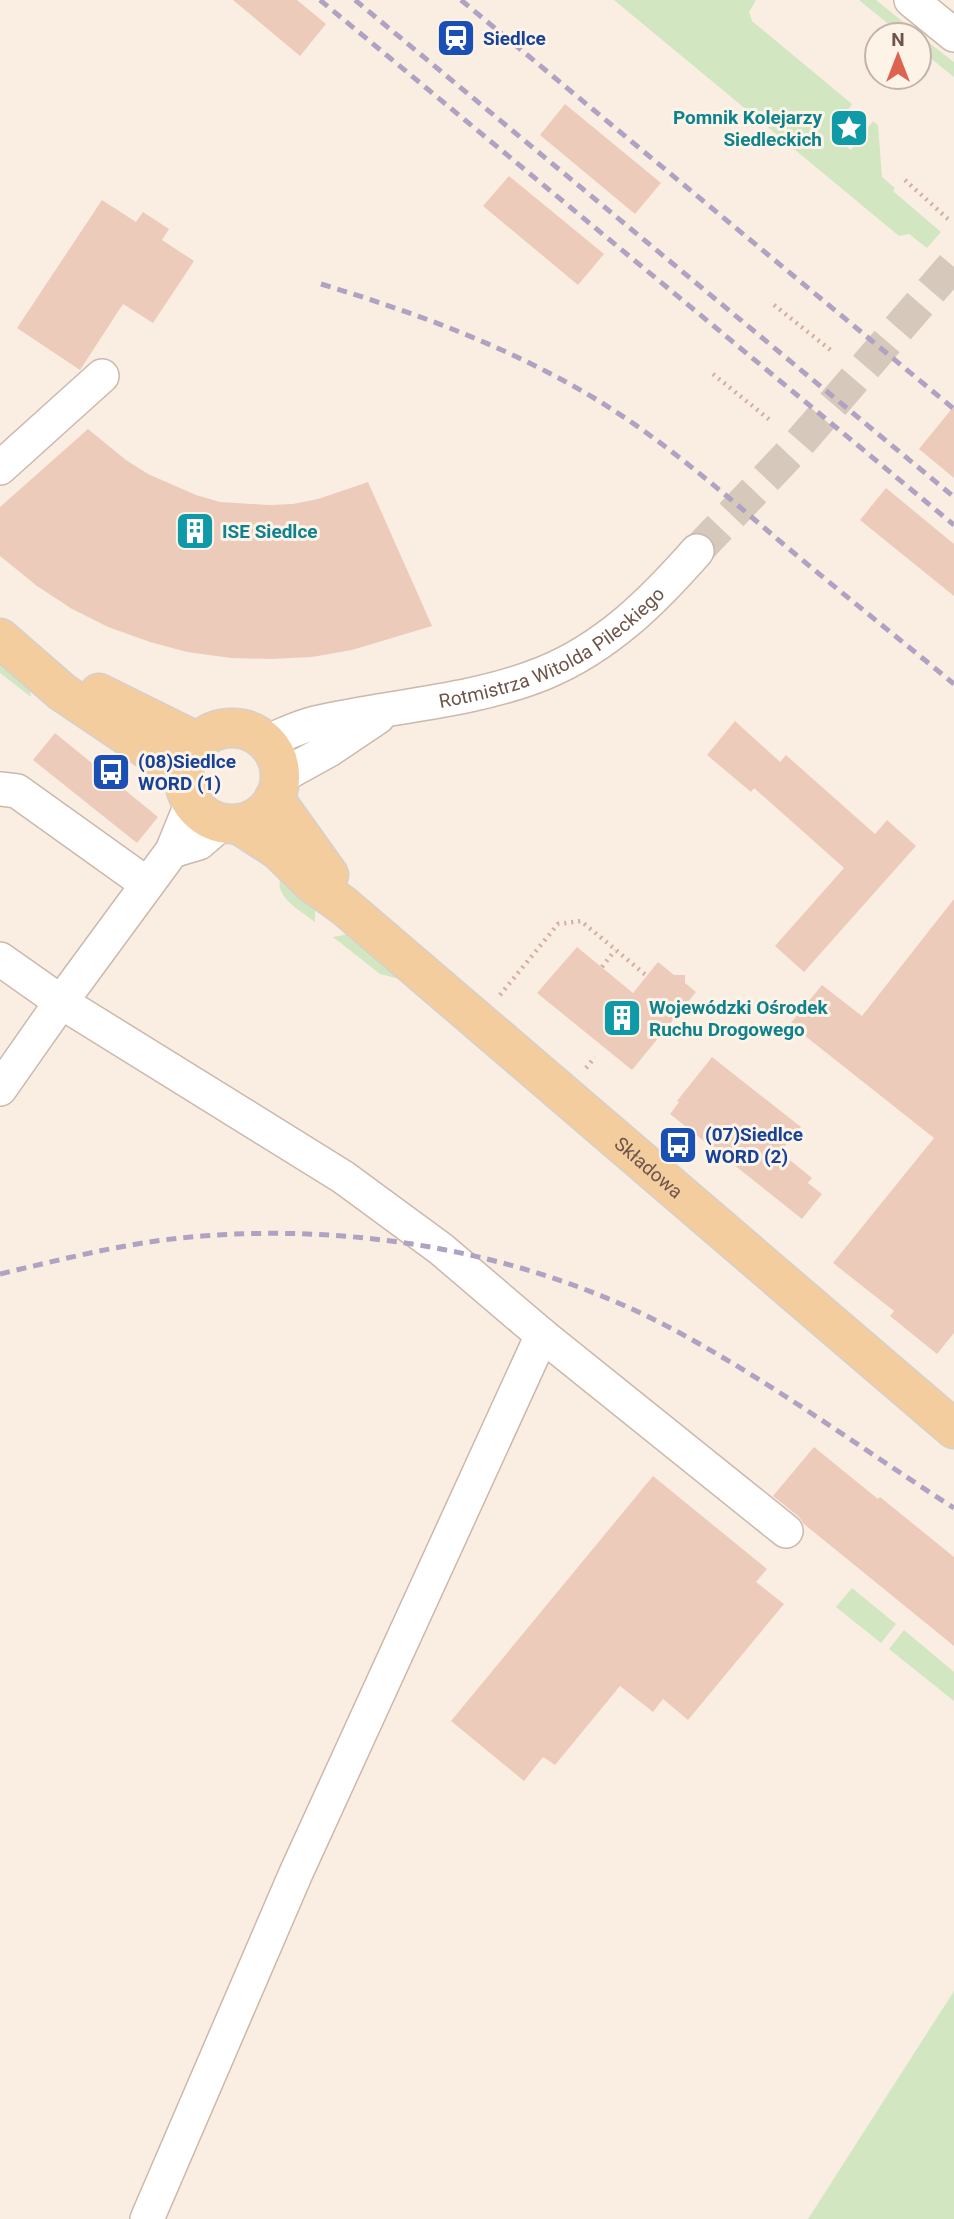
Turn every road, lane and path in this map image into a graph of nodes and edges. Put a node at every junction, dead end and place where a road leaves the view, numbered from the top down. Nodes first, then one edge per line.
1 (911, 0) edge
2 (954, 35) edge
3 (905, 180) dead end
4 (948, 219) dead end
5 (774, 305) dead end
6 (833, 352) dead end
7 (712, 374) dead end
8 (102, 376) dead end
9 (771, 421) dead end
10 (0, 468) edge
11 (697, 551) tunnel mouth
12 (5, 642) edge
13 (386, 712) junction
14 (265, 742) junction
15 (277, 788) junction
16 (0, 789) edge
17 (207, 793) junction
18 (147, 884) junction
19 (344, 906) junction
20 (615, 950) junction
21 (0, 959) edge
22 (602, 967) dead end
23 (647, 976) dead end
24 (495, 1001) dead end
25 (61, 1002) junction
26 (0, 1089) edge
27 (542, 1335) junction
28 (954, 1429) edge
29 (786, 1531) dead end
30 (146, 2219) edge

1 - 2 street
3 - 4 path
5 - 6 path
7 - 9 path
8 - 10 street
11 - 13 street, Rotmistrza Witolda Pileckiego
12 - 17 main road
13 - 14 street, Rotmistrza Witolda Pileckiego
13 - 15 street, Rotmistrza Witolda Pileckiego
14 - 15 main road
14 - 17 main road
15 - 17 main road
15 - 19 main road, Składowa
16 - 18 street
17 - 18 street
17 - 19 main road, Składowa
18 - 25 street
19 - 28 main road, Składowa
20 - 22 path
20 - 23 path
20 - 24 path
21 - 25 street
25 - 26 street
25 - 27 street
27 - 29 street
27 - 30 street

